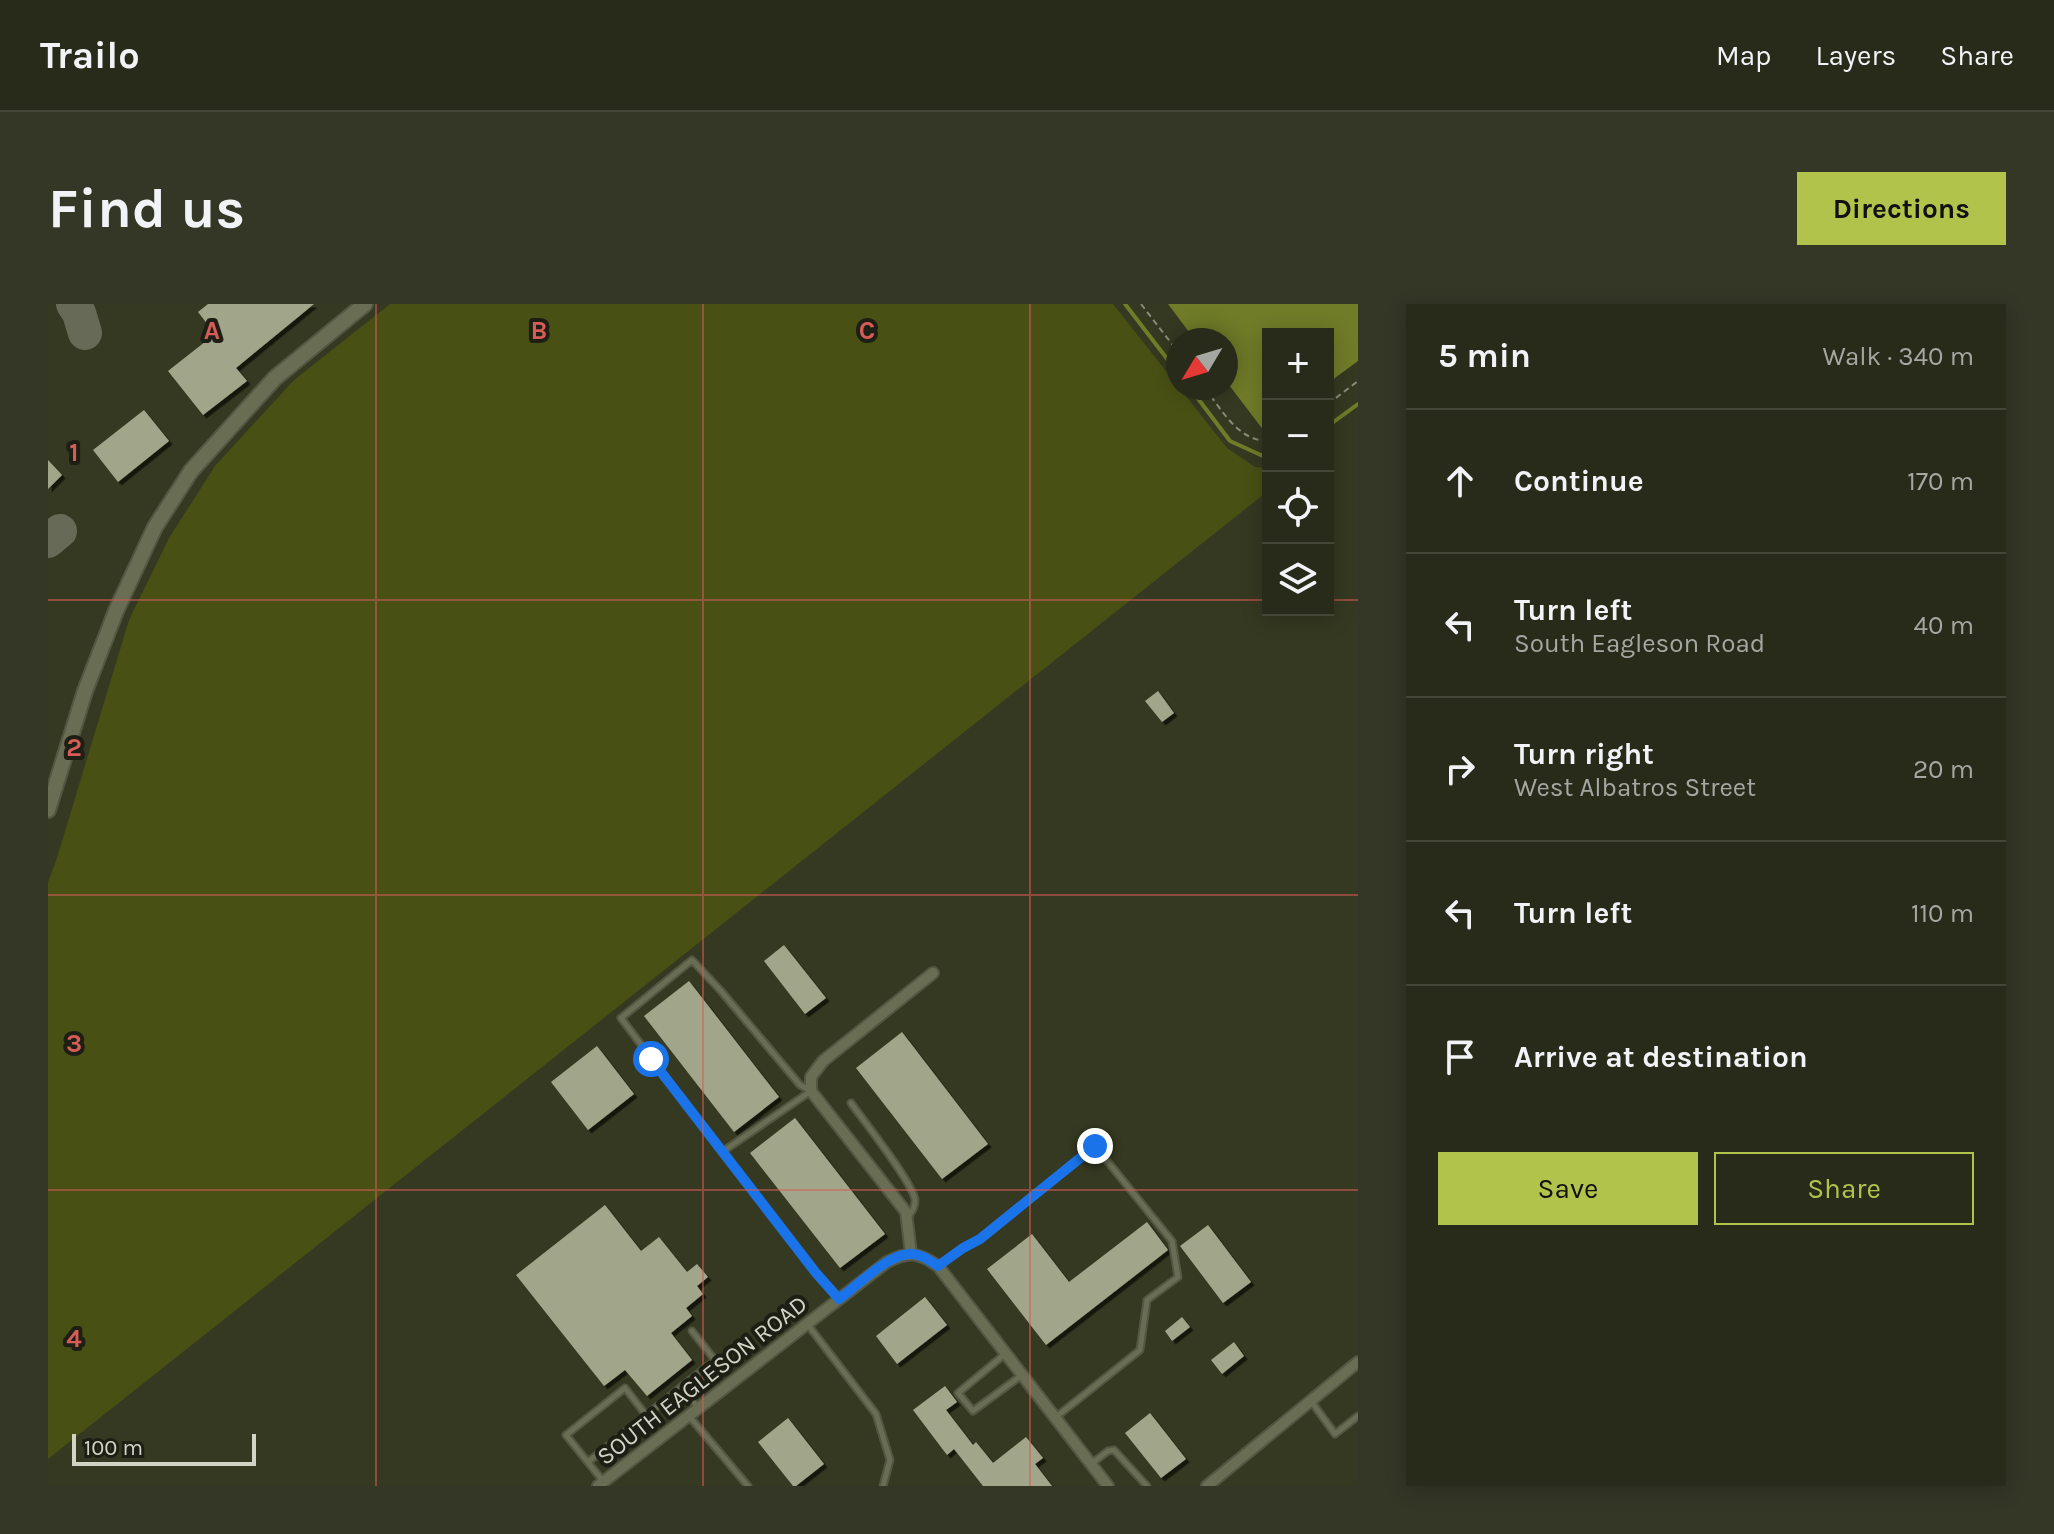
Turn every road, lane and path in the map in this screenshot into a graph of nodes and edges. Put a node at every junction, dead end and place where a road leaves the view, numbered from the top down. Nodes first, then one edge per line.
1 (365, 304) edge
2 (1143, 305) edge
3 (1166, 336) edge
4 (1358, 381) edge
5 (1214, 400) edge
6 (1333, 400) edge
7 (1262, 441) edge
8 (48, 810) edge
9 (933, 973) dead end
10 (811, 1091) junction
11 (851, 1103) dead end
12 (722, 1152) junction
13 (907, 1218) junction
14 (911, 1254) junction
15 (938, 1266) junction
16 (839, 1299) junction
17 (807, 1324) junction
18 (692, 1331) dead end
19 (1006, 1353) junction
20 (1358, 1362) edge
21 (1022, 1375) junction
22 (682, 1386) junction
23 (1310, 1400) junction
24 (694, 1412) junction
25 (646, 1415) junction
26 (1358, 1416) edge
27 (1055, 1417) junction
28 (588, 1462) junction
29 (1091, 1464) junction
30 (600, 1484) edge
31 (748, 1486) edge
32 (883, 1486) edge
33 (1108, 1486) edge
34 (1147, 1486) edge
35 (1207, 1486) edge

1 - 8 main road
2 - 3 path
4 - 6 path
5 - 7 path
9 - 10 street
10 - 12 lane
10 - 12 lane
10 - 13 street
11 - 13 lane
12 - 16 lane
13 - 14 street
14 - 15 street
14 - 16 street, SOUTH EAGLESON ROAD
15 - 19 street
15 - 27 lane
16 - 17 street, SOUTH EAGLESON ROAD
17 - 24 street, SOUTH EAGLESON ROAD
17 - 32 lane
18 - 22 lane
19 - 21 street
19 - 21 lane
20 - 23 street
21 - 27 street
22 - 24 lane
22 - 25 lane
23 - 26 lane
23 - 35 street
24 - 30 street, SOUTH EAGLESON ROAD
24 - 31 lane
25 - 28 lane
25 - 28 lane
27 - 29 street
28 - 30 lane
29 - 33 street
29 - 34 lane

